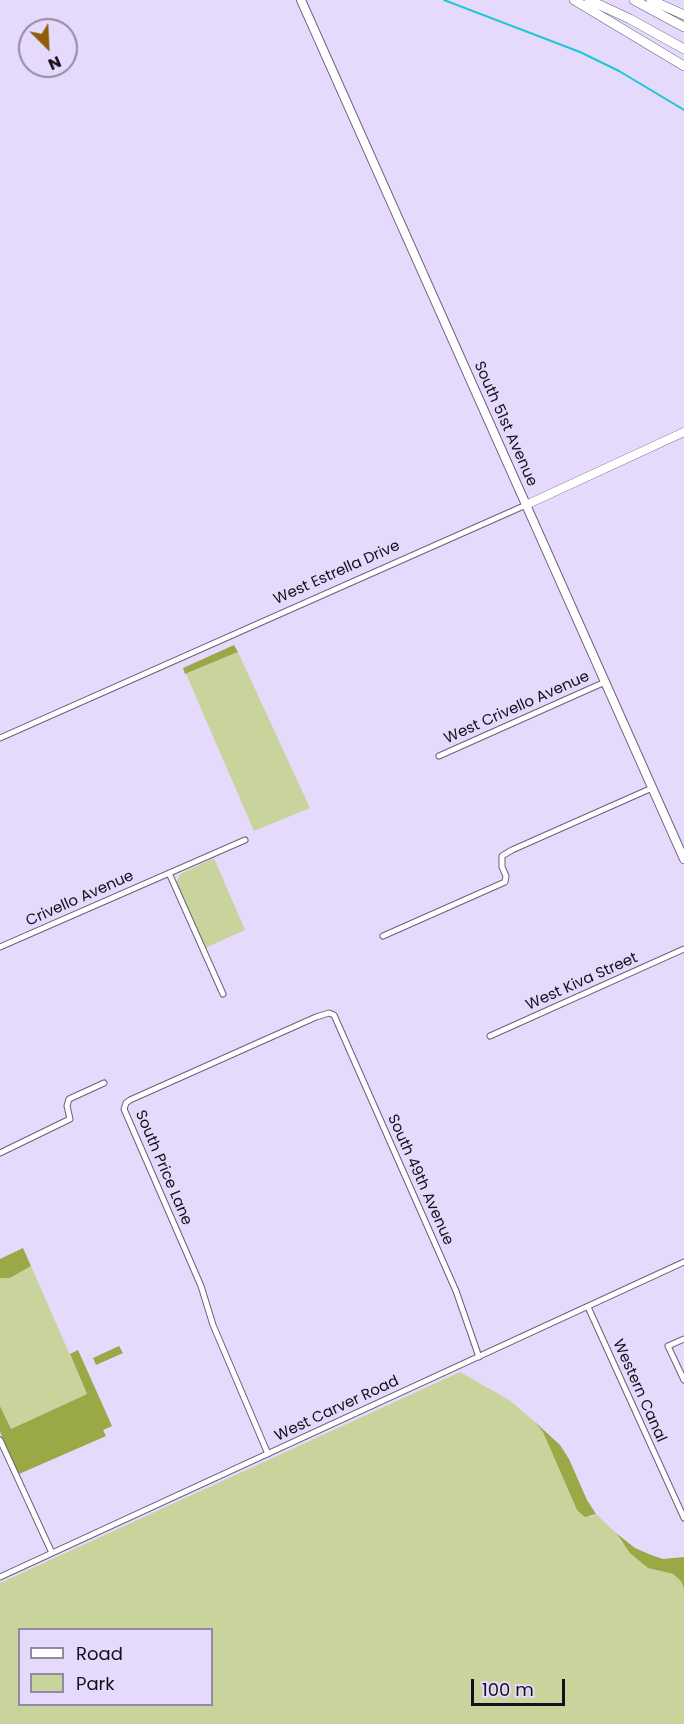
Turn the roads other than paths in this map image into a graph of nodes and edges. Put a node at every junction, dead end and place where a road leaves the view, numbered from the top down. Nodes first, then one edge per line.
1 (301, 0) edge
2 (574, 0) edge
3 (589, 0) edge
4 (634, 0) edge
5 (651, 0) edge
6 (684, 15) edge
7 (684, 27) edge
8 (684, 49) edge
9 (684, 66) edge
10 (684, 432) edge
11 (526, 505) junction
12 (605, 682) junction
13 (0, 738) edge
14 (439, 756) dead end
15 (652, 788) junction
16 (245, 840) dead end
17 (684, 860) edge
18 (169, 873) junction
19 (383, 936) dead end
20 (0, 947) edge
21 (684, 949) edge
22 (223, 994) dead end
23 (334, 1015) joint
24 (490, 1036) dead end
25 (104, 1083) dead end
26 (0, 1153) edge
27 (684, 1262) edge
28 (588, 1306) junction
29 (684, 1339) edge
30 (479, 1357) junction
31 (684, 1380) edge
32 (0, 1440) edge
33 (266, 1449) junction
34 (684, 1518) edge
35 (52, 1553) junction
36 (0, 1577) edge

1 - 11 main road, South 51st Avenue
2 - 9 highway
3 - 8 highway
4 - 7 highway
5 - 6 highway
10 - 11 main road, West Estrella Drive
11 - 12 main road, South 51st Avenue
11 - 13 street, West Estrella Drive
12 - 14 street, West Crivello Avenue
12 - 15 main road, South 51st Avenue
15 - 17 main road, South 51st Avenue
15 - 19 street
16 - 18 street
18 - 20 street, Crivello Avenue
18 - 22 street
21 - 24 street, West Kiva Street
23 - 30 street, South 49th Avenue
23 - 33 street, South Price Lane
25 - 26 street
27 - 28 street, West Carver Road
28 - 30 street, West Carver Road
28 - 34 street, Western Canal
29 - 31 street
30 - 33 street, West Carver Road
32 - 35 street
33 - 35 street, West Carver Road
35 - 36 street, West Carver Road

